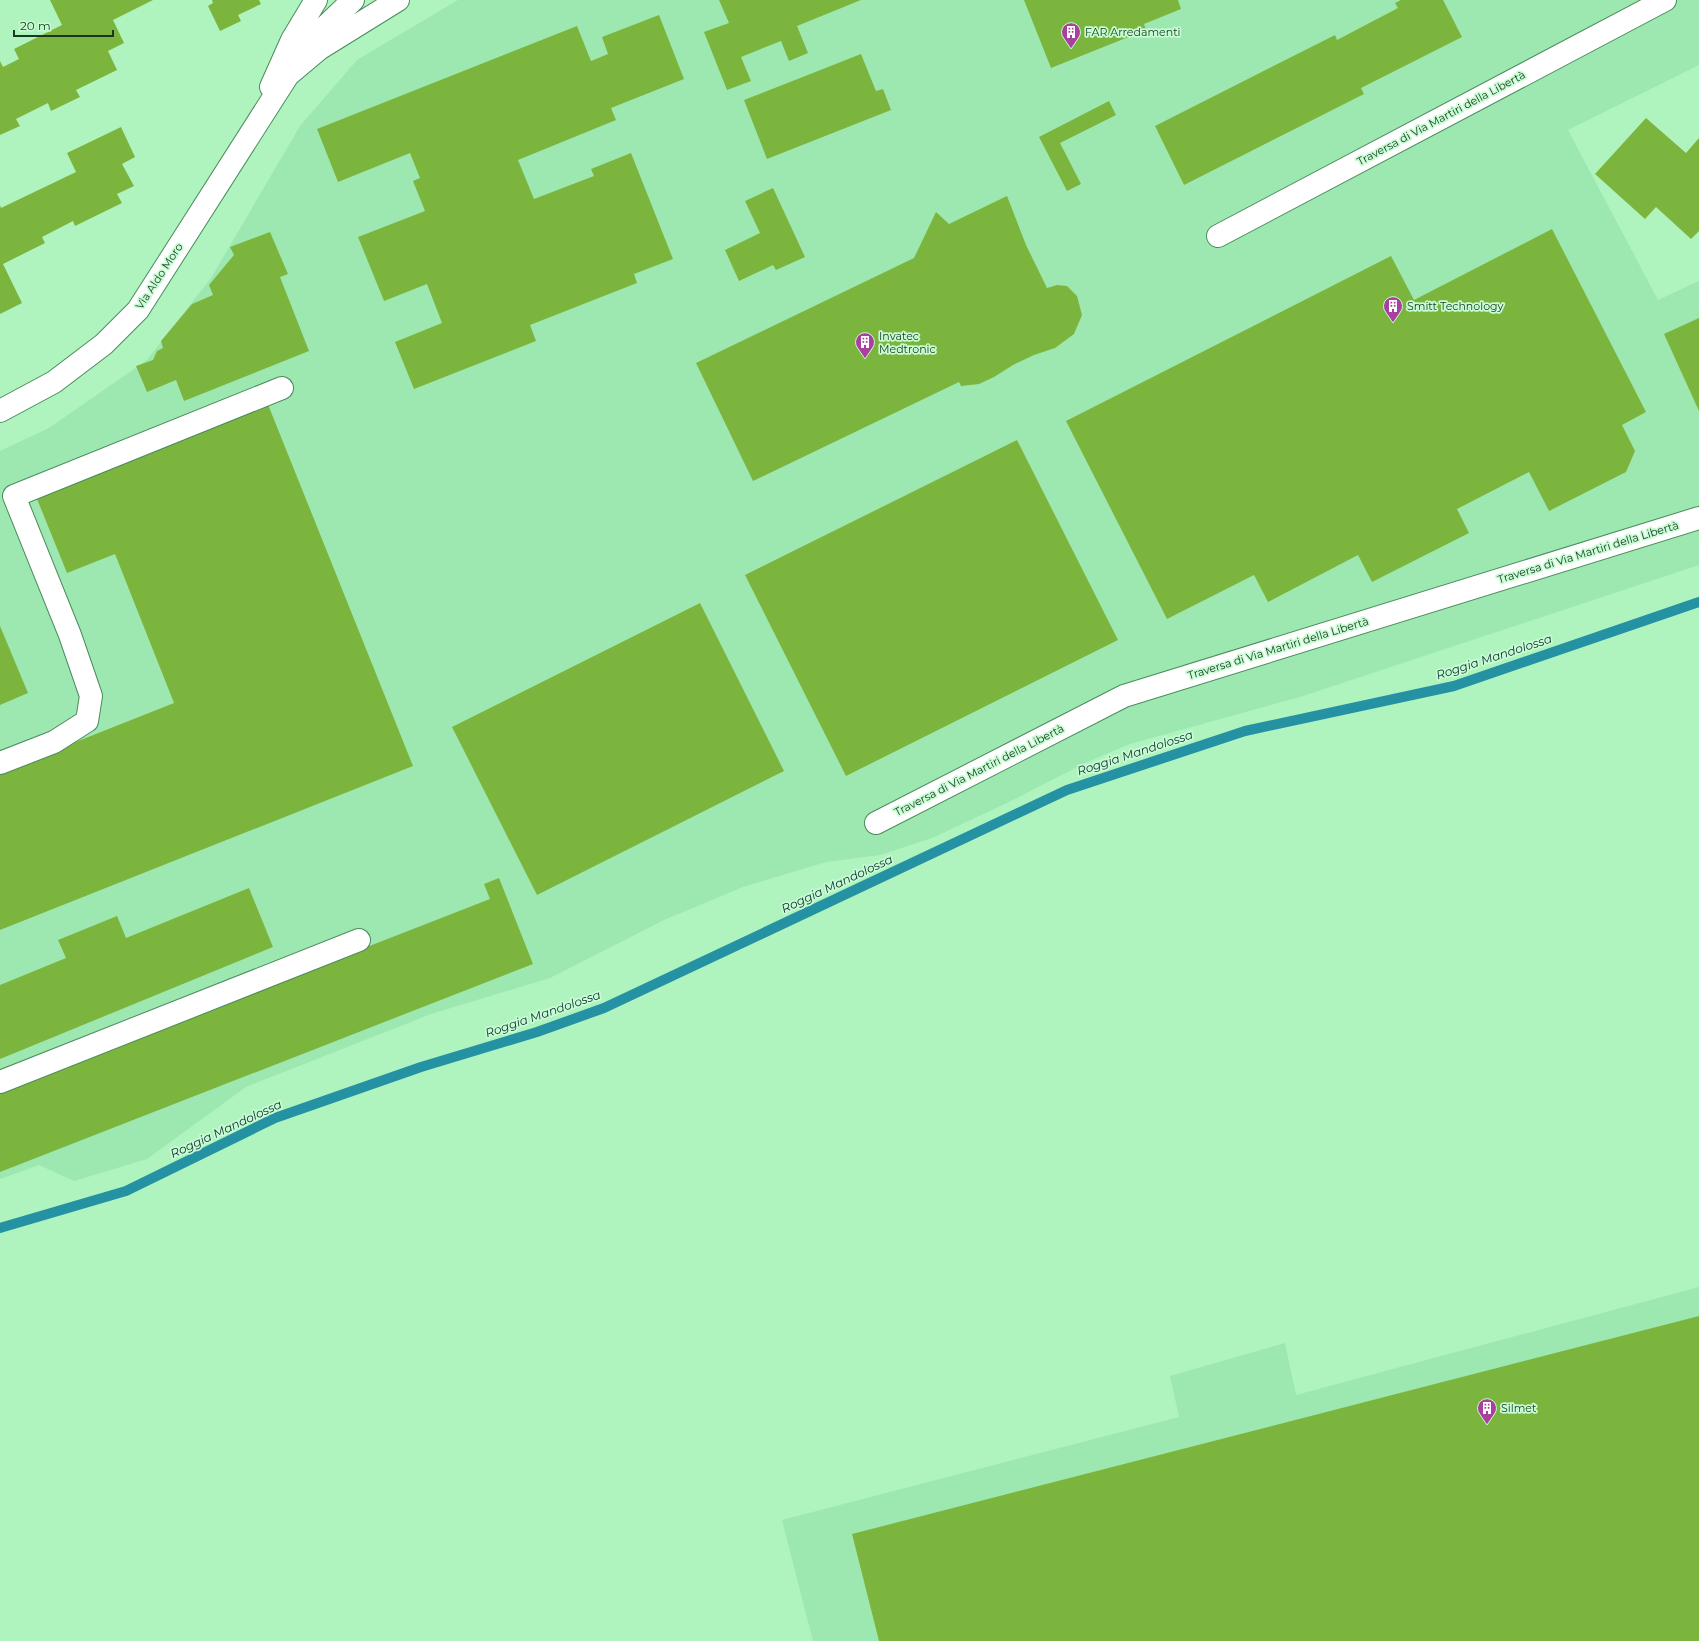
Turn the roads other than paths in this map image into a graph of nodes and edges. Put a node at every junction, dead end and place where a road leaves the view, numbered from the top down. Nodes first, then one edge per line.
1 (316, 0) edge
2 (352, 0) edge
3 (398, 0) edge
4 (1665, 0) edge
5 (268, 93) junction
6 (259, 118) junction
7 (1218, 236) dead end
8 (282, 388) dead end
9 (0, 411) edge
10 (1699, 518) edge
11 (0, 763) edge
12 (876, 823) dead end
13 (359, 940) dead end
14 (0, 1082) edge

1 - 5 street, Via Aldo Moro
2 - 5 street
3 - 6 street, Via Aldo Moro
4 - 7 street, Traversa di Via Martiri della Libertà
5 - 6 street, Via Aldo Moro
6 - 9 street, Via Aldo Moro
8 - 11 street
10 - 12 street, Traversa di Via Martiri della Libertà
13 - 14 street

